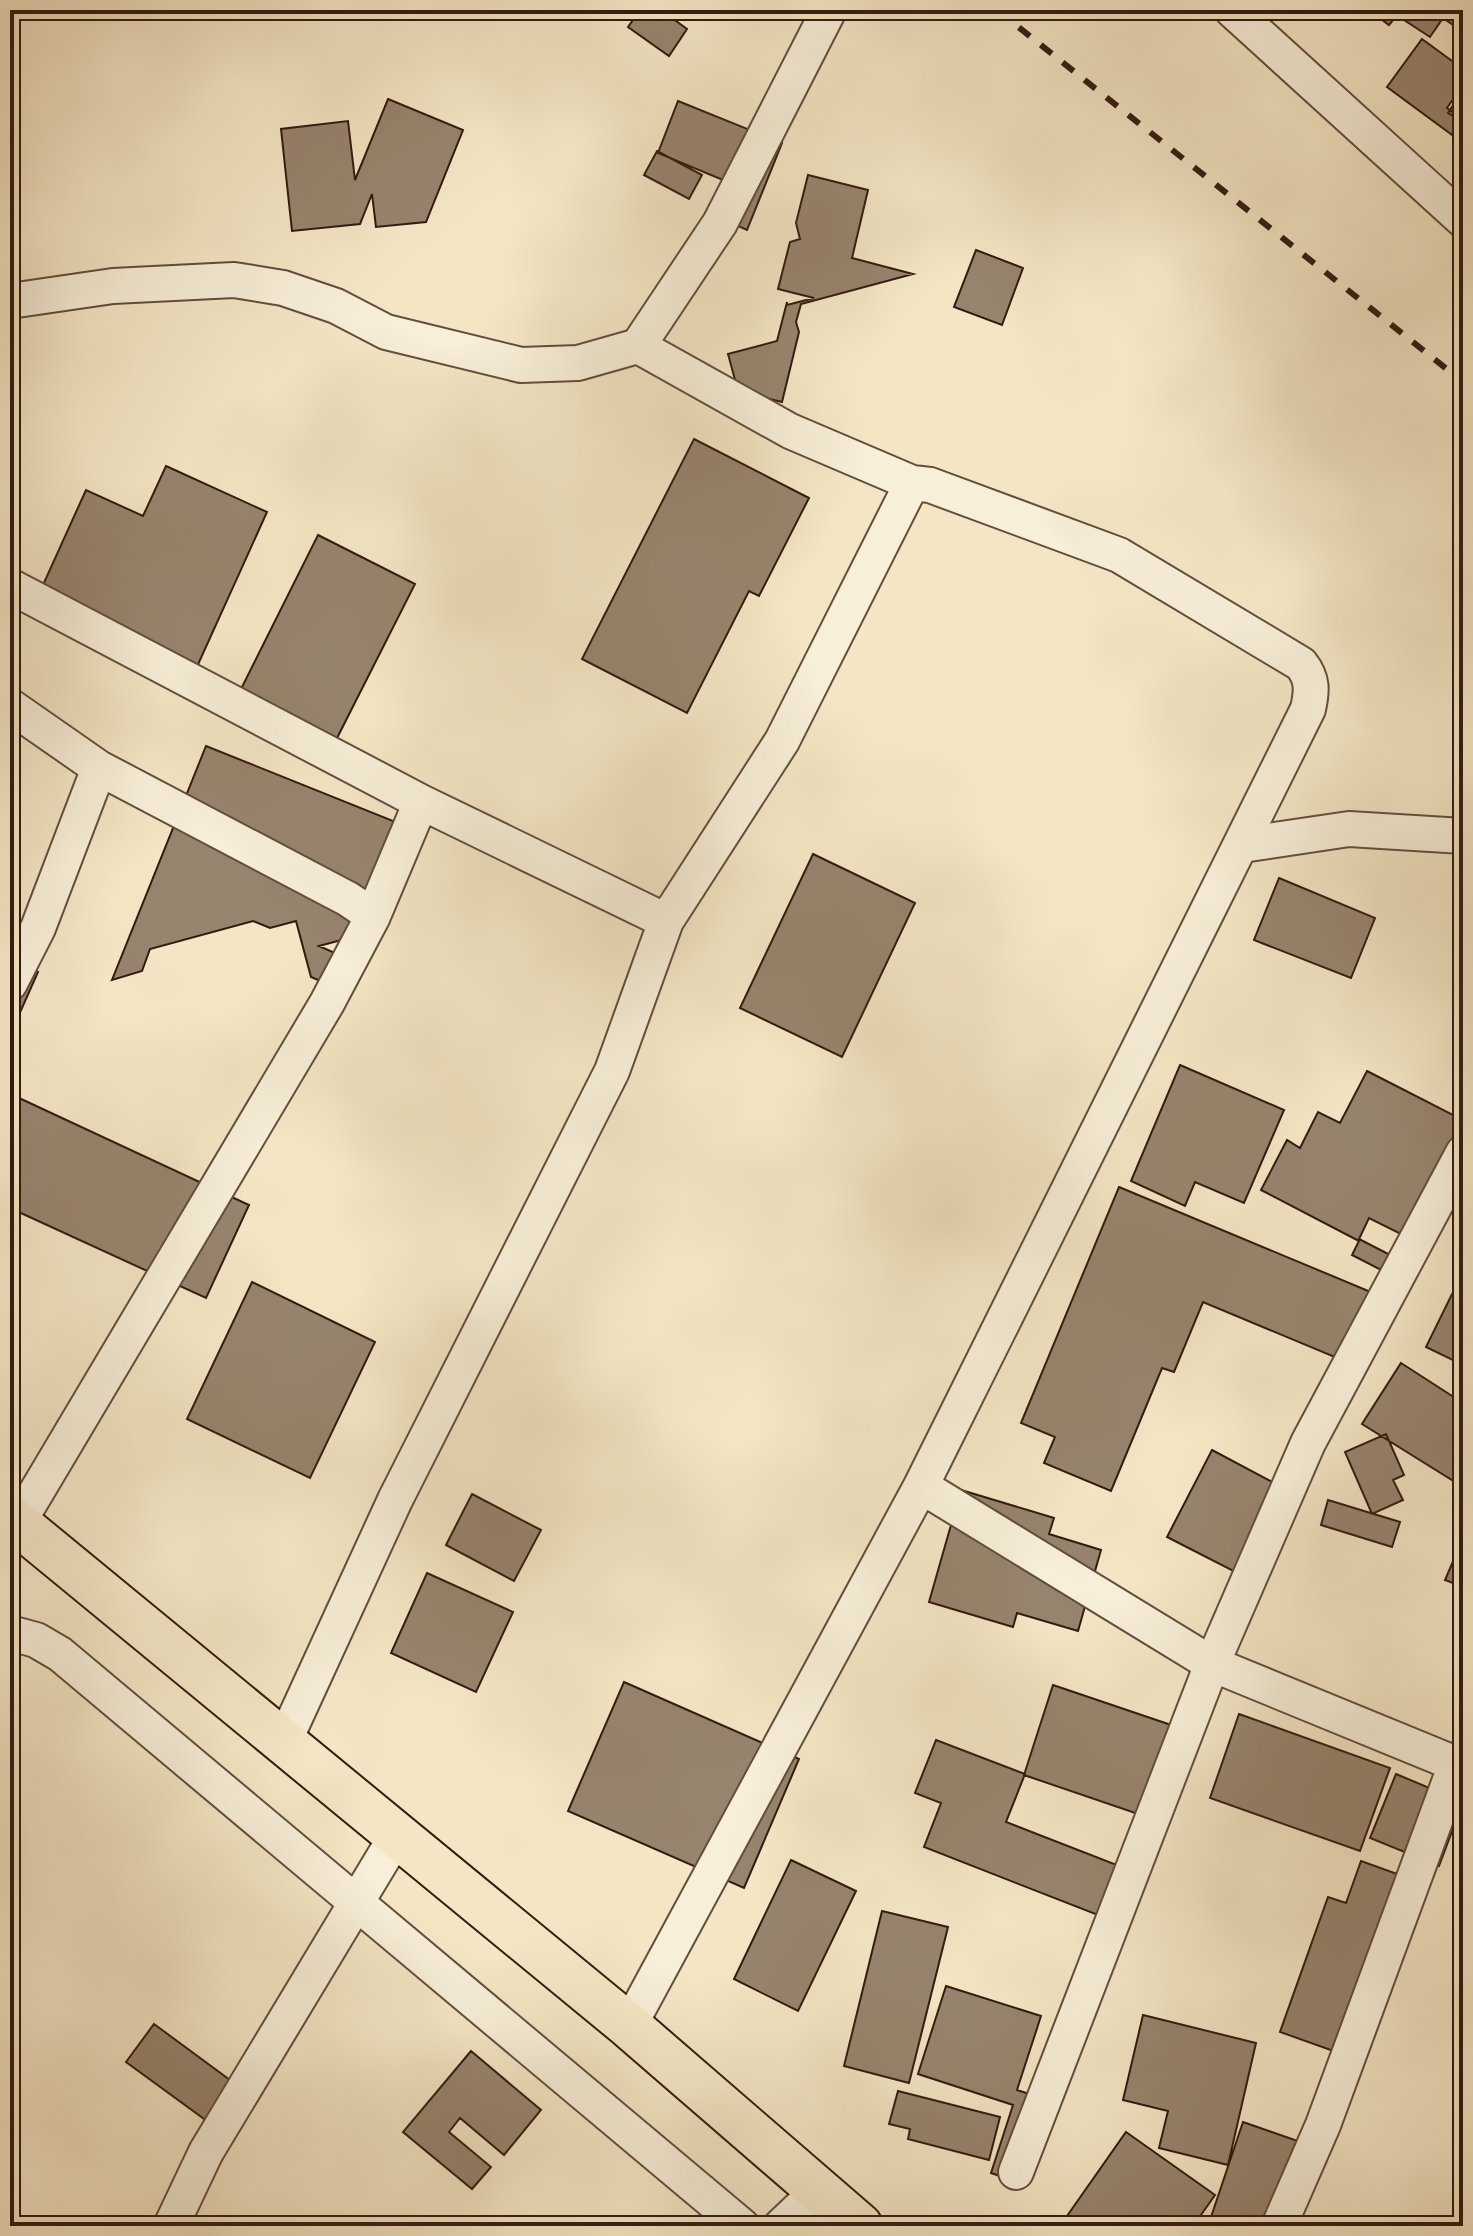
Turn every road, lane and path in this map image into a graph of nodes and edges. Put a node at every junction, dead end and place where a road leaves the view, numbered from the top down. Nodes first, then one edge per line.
1 (829, 10) edge
2 (1232, 10) edge
3 (1463, 220) edge
4 (10, 301) edge
5 (638, 346) junction
6 (912, 483) junction
7 (10, 586) edge
8 (10, 706) edge
9 (99, 768) junction
10 (421, 802) junction
11 (1463, 836) edge
12 (1242, 845) junction
13 (373, 916) junction
14 (666, 921) junction
15 (10, 983) edge
16 (1463, 1153) edge
17 (921, 1486) junction
18 (14, 1520) edge
19 (10, 1633) edge
20 (1212, 1664) junction
21 (283, 1744) junction
22 (1460, 1757) edge
23 (397, 1835) junction
24 (356, 1901) junction
25 (629, 2026) junction
26 (1016, 2172) dead end
27 (819, 2190) junction
28 (171, 2226) edge
29 (742, 2226) edge
30 (781, 2226) edge
31 (860, 2226) edge
32 (1279, 2226) edge

1 - 5 street
2 - 3 street
4 - 5 street
5 - 6 street
6 - 12 street
6 - 14 street
7 - 10 street
8 - 9 street
9 - 13 street
9 - 15 street
10 - 13 street
10 - 14 street
11 - 12 street
12 - 17 street
13 - 18 street
14 - 21 street
16 - 20 street
17 - 20 street
17 - 25 street
18 - 21 main road
19 - 24 street
20 - 22 street
20 - 26 street
21 - 23 main road
22 - 32 street
23 - 24 street
23 - 25 main road
24 - 28 street
24 - 29 street
25 - 27 main road
27 - 30 street
27 - 31 main road

